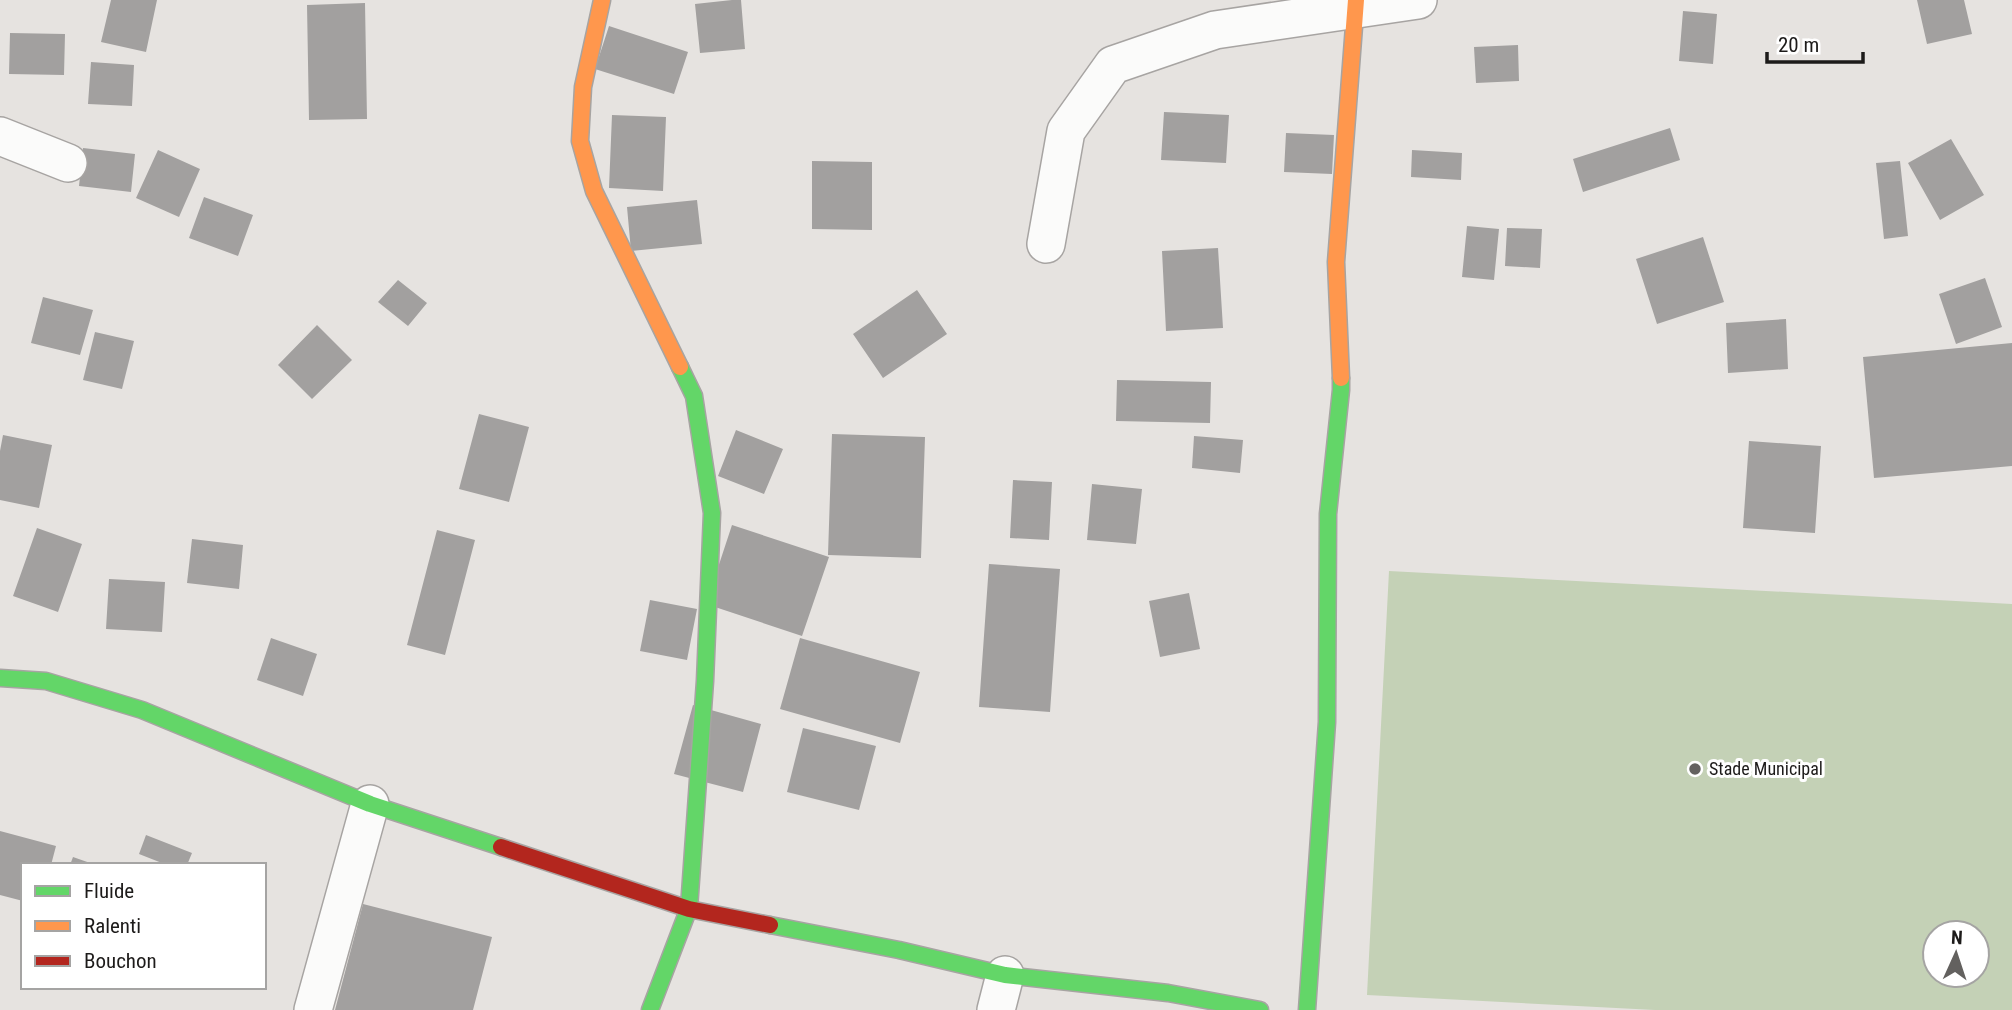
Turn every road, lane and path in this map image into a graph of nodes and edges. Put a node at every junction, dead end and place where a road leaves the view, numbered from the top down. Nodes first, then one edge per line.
1 (602, 0) edge
2 (1418, 0) edge
3 (1356, 5) edge
4 (0, 136) edge
5 (68, 163) dead end
6 (1046, 244) dead end
7 (0, 678) edge
8 (370, 804) junction
9 (689, 908) junction
10 (1005, 975) junction
11 (313, 1010) edge
12 (650, 1010) edge
13 (996, 1010) edge
14 (1260, 1010) edge
15 (1307, 1010) edge

1 - 9 street
2 - 3 street
3 - 6 street
3 - 15 street
4 - 5 street
7 - 8 street
8 - 9 street
8 - 11 street
9 - 10 street
9 - 12 street
10 - 13 street
10 - 14 street

